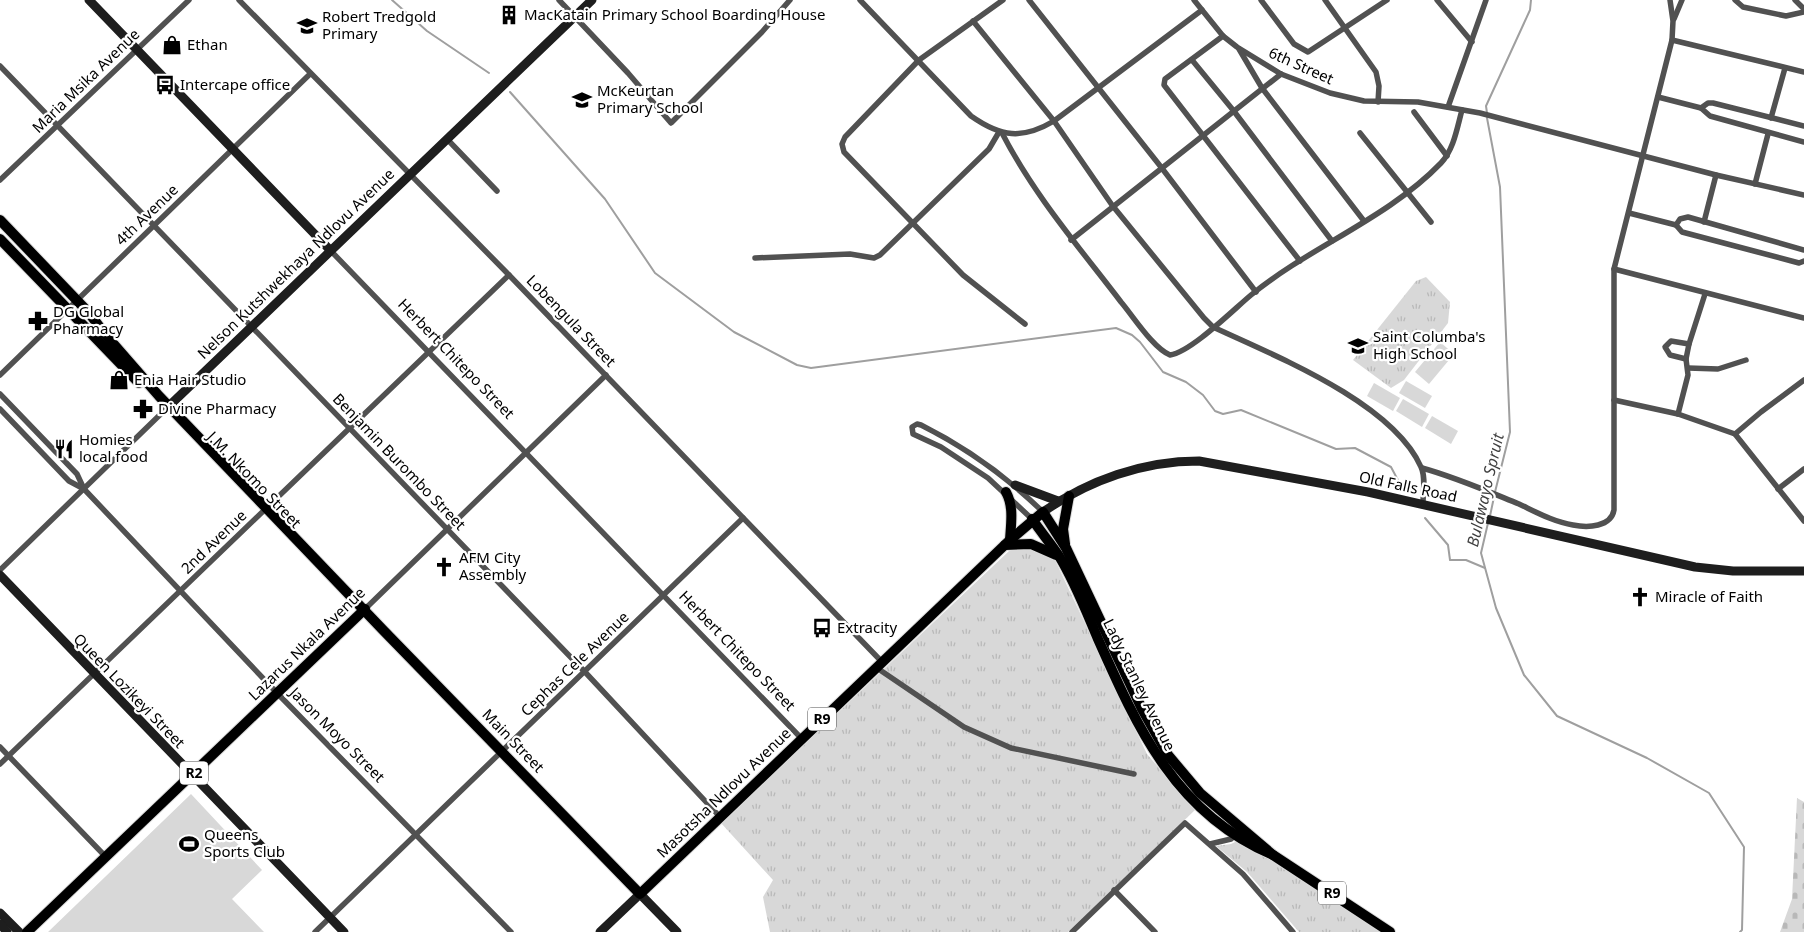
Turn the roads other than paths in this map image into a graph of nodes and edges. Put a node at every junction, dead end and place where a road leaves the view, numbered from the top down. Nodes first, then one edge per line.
1 (90, 0) edge
2 (189, 0) edge
3 (239, 0) edge
4 (559, 0) edge
5 (592, 0) edge
6 (790, 0) edge
7 (860, 0) edge
8 (1003, 0) edge
9 (1029, 0) edge
10 (1194, 0) edge
11 (1261, 0) edge
12 (1326, 0) edge
13 (1388, 0) edge
14 (1437, 0) edge
15 (1486, 0) edge
16 (1670, 0) edge
17 (1682, 0) edge
18 (1735, 0) edge
19 (1795, 0) edge
20 (1202, 10) junction
21 (1804, 10) edge
22 (575, 16) junction
23 (972, 21) junction
24 (1673, 21) junction
25 (1347, 28) junction
26 (1223, 36) junction
27 (1672, 40) junction
28 (1472, 42) junction
29 (1237, 47) junction
30 (137, 49) junction
31 (919, 60) junction
32 (1192, 60) junction
33 (0, 66) edge
34 (1784, 68) junction
35 (1804, 72) edge
36 (310, 74) junction
37 (1281, 74) junction
38 (1098, 88) junction
39 (1262, 88) junction
40 (1658, 97) junction
41 (1378, 102) junction
42 (1448, 107) junction
43 (1701, 108) junction
44 (1233, 110) junction
45 (1462, 110) junction
46 (1414, 112) dead end
47 (1771, 118) junction
48 (1054, 121) junction
49 (58, 125) junction
50 (1804, 126) edge
51 (1000, 132) junction
52 (1360, 133) dead end
53 (1202, 134) junction
54 (1768, 134) junction
55 (447, 139) junction
56 (1804, 142) edge
57 (233, 149) junction
58 (1447, 156) junction
59 (1644, 156) junction
60 (1161, 167) junction
61 (410, 174) junction
62 (1716, 175) junction
63 (0, 180) edge
64 (1755, 184) junction
65 (497, 191) dead end
66 (1407, 192) junction
67 (1804, 195) edge
68 (1112, 205) junction
69 (1629, 213) junction
70 (0, 220) edge
71 (1364, 221) junction
72 (1431, 222) dead end
73 (1704, 222) junction
74 (914, 223) junction
75 (1676, 225) junction
76 (154, 226) junction
77 (0, 239) edge
78 (1071, 240) junction
79 (1332, 241) junction
80 (330, 250) junction
81 (1804, 250) edge
82 (755, 258) dead end
83 (1300, 261) junction
84 (1804, 261) edge
85 (1614, 269) junction
86 (509, 275) junction
87 (1256, 292) junction
88 (1705, 294) junction
89 (77, 300) junction
90 (68, 309) junction
91 (1804, 318) edge
92 (1025, 324) dead end
93 (250, 326) junction
94 (1213, 327) junction
95 (1689, 344) junction
96 (430, 352) junction
97 (1686, 360) junction
98 (1746, 360) dead end
99 (1688, 368) junction
100 (0, 375) edge
101 (606, 375) junction
102 (1804, 380) edge
103 (0, 394) edge
104 (1614, 400) junction
105 (167, 408) junction
106 (0, 409) edge
107 (1678, 414) junction
108 (349, 429) junction
109 (1735, 434) junction
110 (526, 452) junction
111 (1422, 468) junction
112 (1804, 469) edge
113 (1015, 485) junction
114 (84, 489) junction
115 (1778, 489) junction
116 (1006, 492) junction
117 (1069, 496) junction
118 (1058, 501) junction
119 (1423, 504) junction
120 (266, 510) junction
121 (1043, 512) junction
122 (743, 518) junction
123 (1032, 519) junction
124 (1804, 521) edge
125 (447, 530) junction
126 (1007, 542) junction
127 (1062, 552) junction
128 (0, 570) edge
129 (1804, 571) edge
130 (0, 575) edge
131 (181, 591) junction
132 (664, 595) junction
133 (363, 611) junction
134 (880, 665) junction
135 (585, 672) junction
136 (94, 675) junction
137 (277, 693) junction
138 (802, 739) junction
139 (0, 747) edge
140 (503, 751) junction
141 (9, 756) junction
142 (0, 764) edge
143 (1134, 774) dead end
144 (191, 775) junction
145 (721, 818) junction
146 (1239, 831) junction
147 (417, 833) junction
148 (1210, 844) junction
149 (105, 856) junction
150 (1114, 890) junction
151 (640, 894) junction
152 (0, 913) edge
153 (330, 918) junction
154 (0, 924) edge
155 (7, 932) edge
156 (19, 932) edge
157 (27, 932) edge
158 (316, 932) edge
159 (344, 932) edge
160 (512, 932) edge
161 (600, 932) edge
162 (677, 932) edge
163 (1072, 932) edge
164 (1155, 932) edge
165 (1294, 932) edge
166 (1390, 932) edge

1 - 30 street, Herbert Chitepo Street
2 - 30 street, Maria Msika Avenue
3 - 36 street, Lobengula Street
4 - 22 street
5 - 22 street, Nelson Kutshwekhaya Ndlovu Avenue
6 - 22 street
7 - 31 street
8 - 23 street
9 - 38 street
10 - 20 street, 6th Street
11 - 25 street
12 - 25 street
13 - 25 street
14 - 28 street
15 - 28 street
16 - 24 street
17 - 24 street
18 - 21 street
19 - 21 street
20 - 26 street, 6th Street
20 - 38 street
22 - 55 street, Nelson Kutshwekhaya Ndlovu Avenue
23 - 31 street
23 - 48 street
24 - 27 street
25 - 41 street
26 - 29 street, 6th Street
26 - 32 street
27 - 34 street
27 - 40 street
28 - 42 street
29 - 37 street, 6th Street
29 - 39 street
30 - 49 street, Maria Msika Avenue
30 - 57 street, Herbert Chitepo Street
31 - 51 street
31 - 74 street
32 - 44 street
32 - 53 street
33 - 49 street, Benjamin Burombo Street
34 - 35 street
34 - 47 street
36 - 57 street, 4th Avenue
36 - 61 street, Lobengula Street
37 - 39 street
37 - 41 street, 6th Street
38 - 48 street
38 - 60 street
39 - 44 street
39 - 71 street
40 - 43 street
40 - 59 street
41 - 42 street, 6th Street
42 - 45 street, 6th Street
43 - 47 street
43 - 54 street
44 - 53 street
44 - 79 street
45 - 58 street
45 - 59 street, 6th Street
46 - 58 street
47 - 50 street
48 - 51 street
48 - 68 street
49 - 63 street, Maria Msika Avenue
49 - 76 street, Benjamin Burombo Street
51 - 74 street
51 - 78 street
52 - 66 street
53 - 60 street
53 - 83 street
54 - 56 street
54 - 64 street
55 - 61 street, Nelson Kutshwekhaya Ndlovu Avenue
55 - 65 street
57 - 76 street, 4th Avenue
57 - 80 street, Herbert Chitepo Street
58 - 66 street
59 - 62 street, 6th Street
59 - 69 street
60 - 68 street
60 - 87 street
61 - 80 street, Nelson Kutshwekhaya Ndlovu Avenue
61 - 86 street, Lobengula Street
62 - 64 street, 6th Street
62 - 73 street
64 - 67 street, 6th Street
66 - 71 street
66 - 72 street
68 - 78 street
68 - 94 street
69 - 75 street
69 - 85 street
70 - 89 highway, J.M. Nkomo Street
71 - 79 street
73 - 75 street
73 - 81 street
74 - 82 street
74 - 92 street
75 - 84 street
76 - 89 street, 4th Avenue
76 - 93 street, Benjamin Burombo Street
77 - 90 highway, J.M. Nkomo Street
78 - 94 street
79 - 83 street
80 - 93 street, Nelson Kutshwekhaya Ndlovu Avenue
80 - 96 street, Herbert Chitepo Street
83 - 87 street
85 - 88 street
85 - 104 street
86 - 96 street, 2nd Avenue
86 - 101 street, Lobengula Street
87 - 94 street
88 - 91 street
88 - 95 street
89 - 90 street, 4th Avenue
89 - 105 highway, J.M. Nkomo Street
90 - 100 street, 4th Avenue
90 - 105 highway, J.M. Nkomo Street
93 - 105 street, Nelson Kutshwekhaya Ndlovu Avenue
93 - 108 street, Benjamin Burombo Street
94 - 111 street
95 - 97 street
95 - 97 street
96 - 108 street, 2nd Avenue
96 - 110 street, Herbert Chitepo Street
97 - 99 street
98 - 99 street
99 - 107 street
101 - 110 street, Lazarus Nkala Avenue
101 - 122 street, Lobengula Street
102 - 109 street
103 - 114 street, Jason Moyo Street
104 - 107 street
104 - 111 street
105 - 114 street, Nelson Kutshwekhaya Ndlovu Avenue
105 - 120 highway, J.M. Nkomo Street
106 - 114 street, Jason Moyo Street
107 - 109 street
108 - 120 street, 2nd Avenue
108 - 125 street, Benjamin Burombo Street
109 - 115 street
110 - 125 street, Lazarus Nkala Avenue
110 - 132 street, Herbert Chitepo Street
111 - 119 street
112 - 115 street
113 - 116 street
113 - 118 street
113 - 121 street
114 - 128 street, Nelson Kutshwekhaya Ndlovu Avenue
114 - 131 street, Jason Moyo Street
115 - 124 street
116 - 123 street
116 - 126 highway
117 - 118 street, Old Falls Road
117 - 119 street, Old Falls Road
117 - 127 highway
118 - 121 street, Old Falls Road
119 - 129 street, Old Falls Road
120 - 131 street, 2nd Avenue
120 - 133 highway, J.M. Nkomo Street
121 - 123 highway, Masotsha Ndlovu Avenue / R9
121 - 127 highway, Lady Stanley Avenue / R9
122 - 132 street, Cephas Cele Avenue
122 - 134 street, Lobengula Street
123 - 126 highway, Masotsha Ndlovu Avenue / R9
123 - 127 highway, Lady Stanley Avenue / R9
125 - 133 street, Lazarus Nkala Avenue
125 - 135 street, Benjamin Burombo Street
126 - 127 highway
126 - 134 highway, Masotsha Ndlovu Avenue / R9
127 - 146 highway, Lady Stanley Avenue / R9
130 - 136 street, Queen Lozikeyi Street
131 - 136 street, 2nd Avenue
131 - 137 street, Jason Moyo Street
132 - 135 street, Cephas Cele Avenue
132 - 138 street, Herbert Chitepo Street
133 - 137 highway, Lazarus Nkala Avenue / R2
133 - 140 highway, Main Street
134 - 138 highway, Masotsha Ndlovu Avenue / R9
134 - 143 street, Lobengula Street
135 - 140 street, Cephas Cele Avenue
135 - 145 street, Benjamin Burombo Street
136 - 141 street, 2nd Avenue
136 - 144 street, Queen Lozikeyi Street
137 - 144 highway, Lazarus Nkala Avenue / R2
137 - 147 street, Jason Moyo Street
138 - 145 highway, Masotsha Ndlovu Avenue / R9
139 - 141 street
140 - 147 street, Cephas Cele Avenue
140 - 151 highway, Main Street
141 - 142 street, 2nd Avenue
141 - 149 street
144 - 149 highway, Lazarus Nkala Avenue / R2
144 - 153 street, Queen Lozikeyi Street
145 - 151 highway, Masotsha Ndlovu Avenue / R9
146 - 148 street
146 - 166 highway, Lady Stanley Avenue / R9
147 - 153 street, Cephas Cele Avenue
147 - 160 street, Jason Moyo Street
148 - 150 street
148 - 165 street
149 - 157 highway, Lazarus Nkala Avenue / R2
150 - 163 street
150 - 164 street
151 - 161 street, Masotsha Ndlovu Avenue
151 - 162 street
152 - 156 street
153 - 158 street, Cephas Cele Avenue
153 - 159 street, Queen Lozikeyi Street
154 - 155 street

